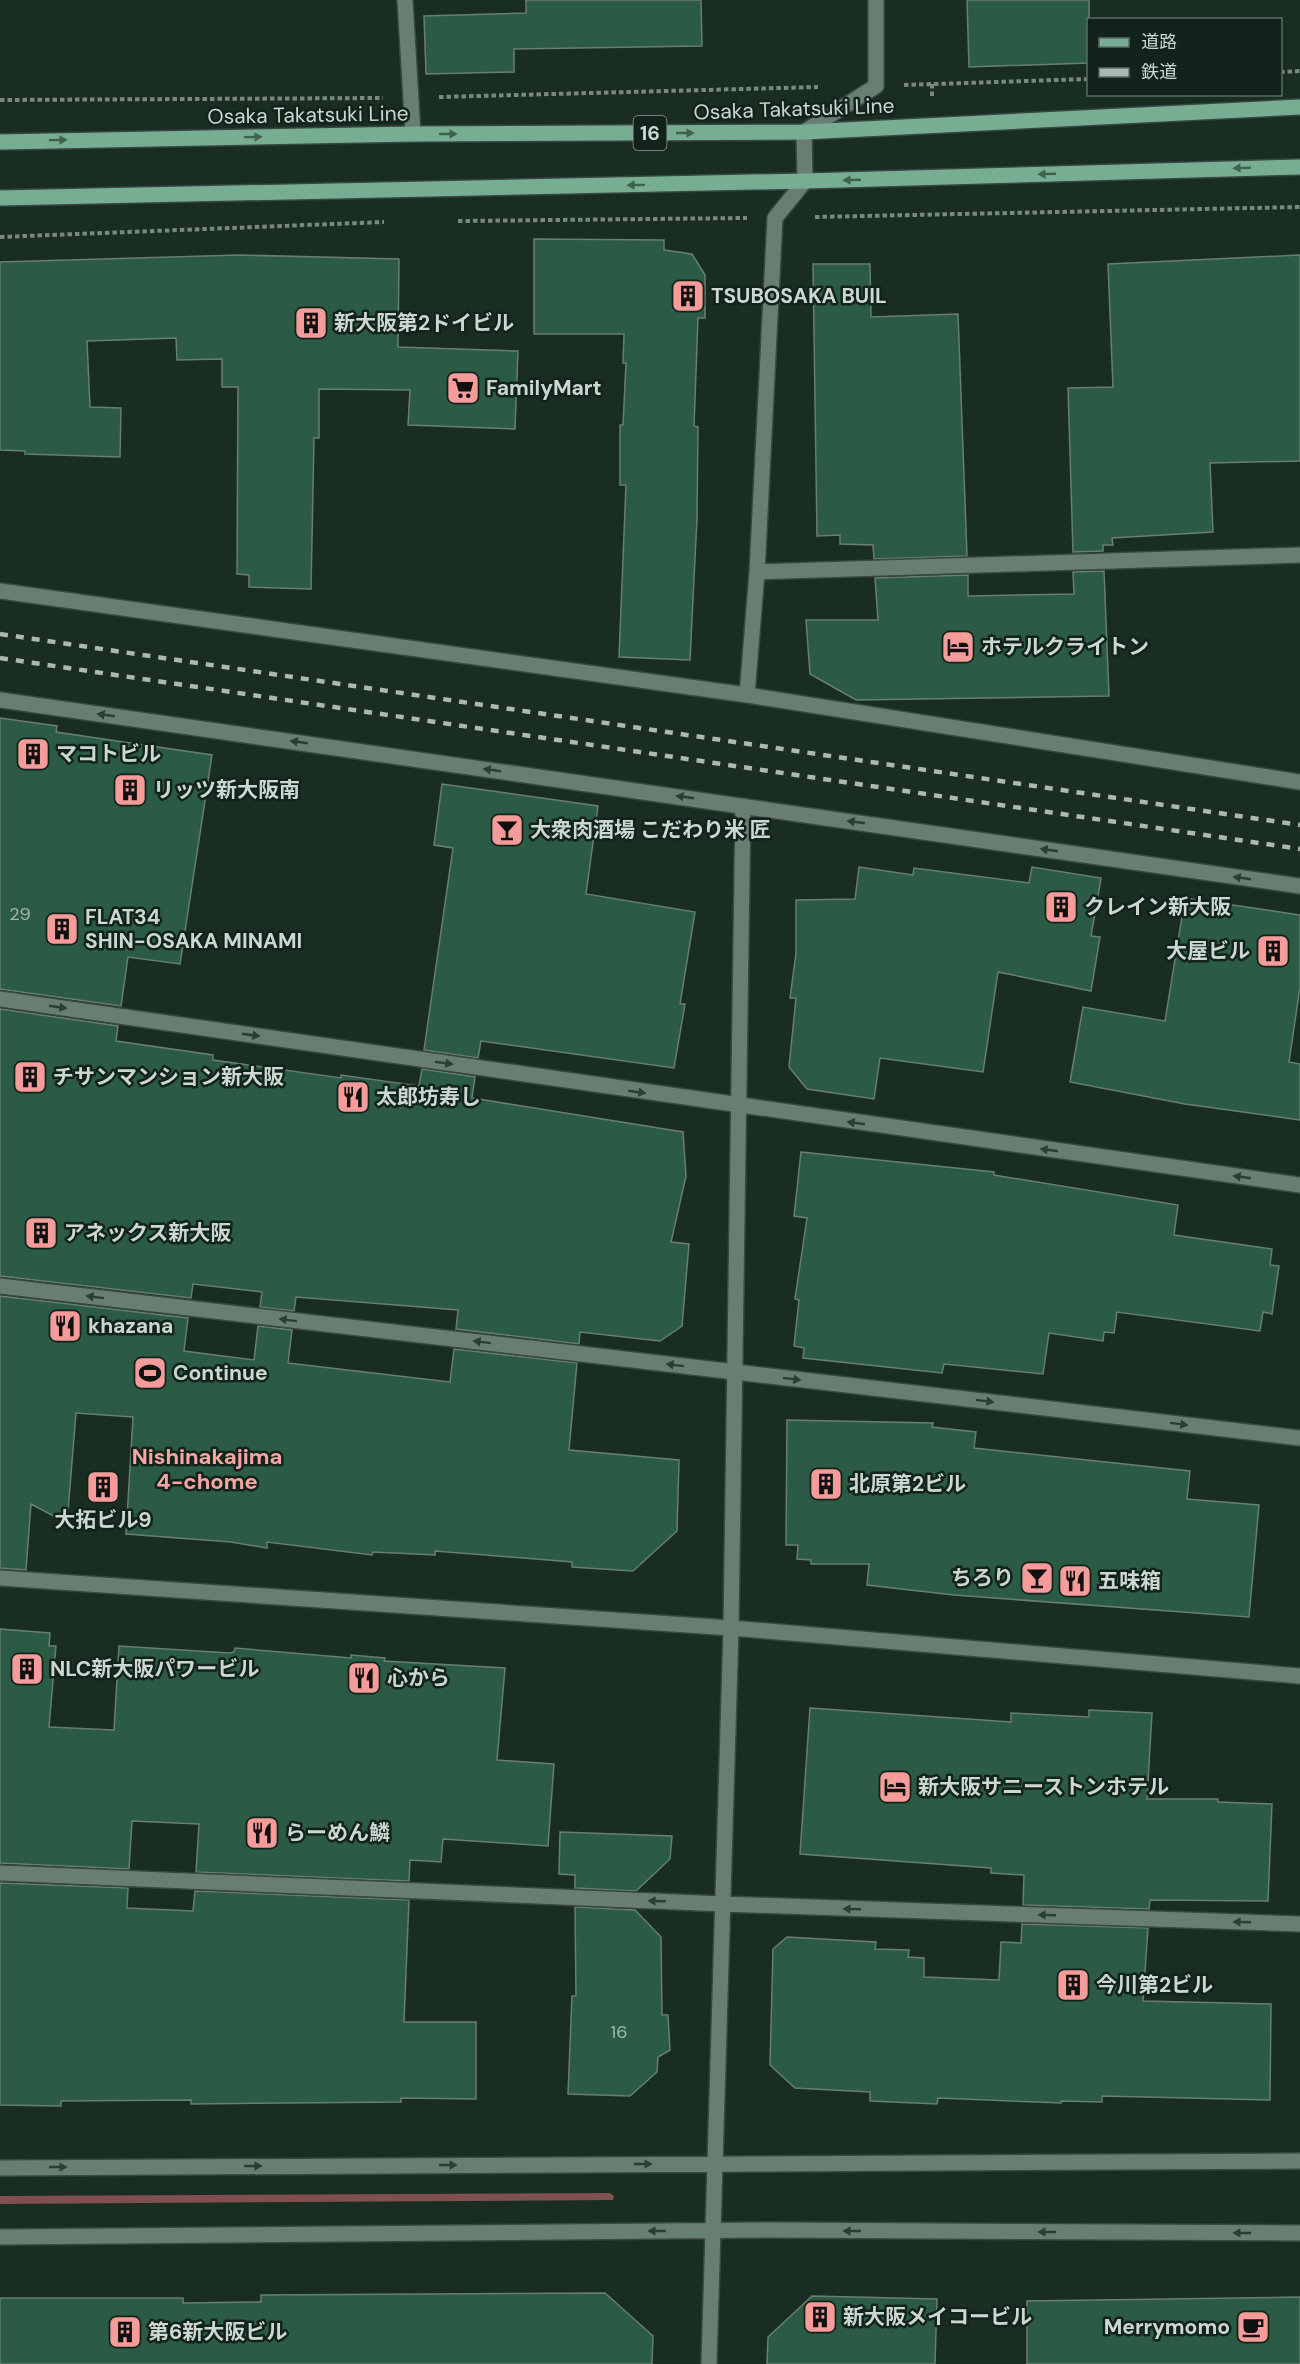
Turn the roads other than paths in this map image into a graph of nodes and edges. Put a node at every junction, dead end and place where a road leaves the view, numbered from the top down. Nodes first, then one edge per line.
1 (405, 0) edge
2 (876, 0) edge
3 (1300, 107) edge
4 (804, 132) junction
5 (413, 134) junction
6 (0, 142) edge
7 (1300, 167) edge
8 (805, 181) junction
9 (0, 198) edge
10 (1300, 555) edge
11 (757, 572) junction
12 (0, 591) edge
13 (747, 695) junction
14 (0, 700) edge
15 (1300, 782) edge
16 (743, 806) junction
17 (1300, 886) edge
18 (0, 999) edge
19 (739, 1106) junction
20 (1300, 1185) edge
21 (0, 1286) edge
22 (734, 1372) junction
23 (1300, 1438) edge
24 (0, 1578) edge
25 (731, 1628) junction
26 (1300, 1676) edge
27 (0, 1873) edge
28 (723, 1904) junction
29 (1300, 1924) edge
30 (1300, 2161) edge
31 (716, 2163) junction
32 (0, 2168) edge
33 (714, 2231) junction
34 (1300, 2233) edge
35 (0, 2237) edge
36 (709, 2364) edge

1 - 5 street
2 - 4 street
3 - 4 main road, Osaka Takatsuki Line / 16
5 -> 4 main road, Osaka Takatsuki Line / 16
4 - 8 street
6 -> 5 main road, Osaka Takatsuki Line / 16
7 -> 8 main road
8 -> 9 main road
8 - 11 street
10 - 11 street
11 - 13 street
12 - 13 street
13 - 15 street
16 -> 14 street
17 -> 16 street
16 - 19 street
18 -> 19 street
20 -> 19 street
19 - 22 street
22 -> 21 street
22 -> 23 street
22 - 25 street
24 - 25 street
25 - 26 street
25 - 28 street
28 -> 27 street
29 -> 28 street
28 - 31 street
30 - 31 street
32 -> 31 street
31 - 33 street
34 -> 33 street
33 -> 35 street
33 - 36 street

